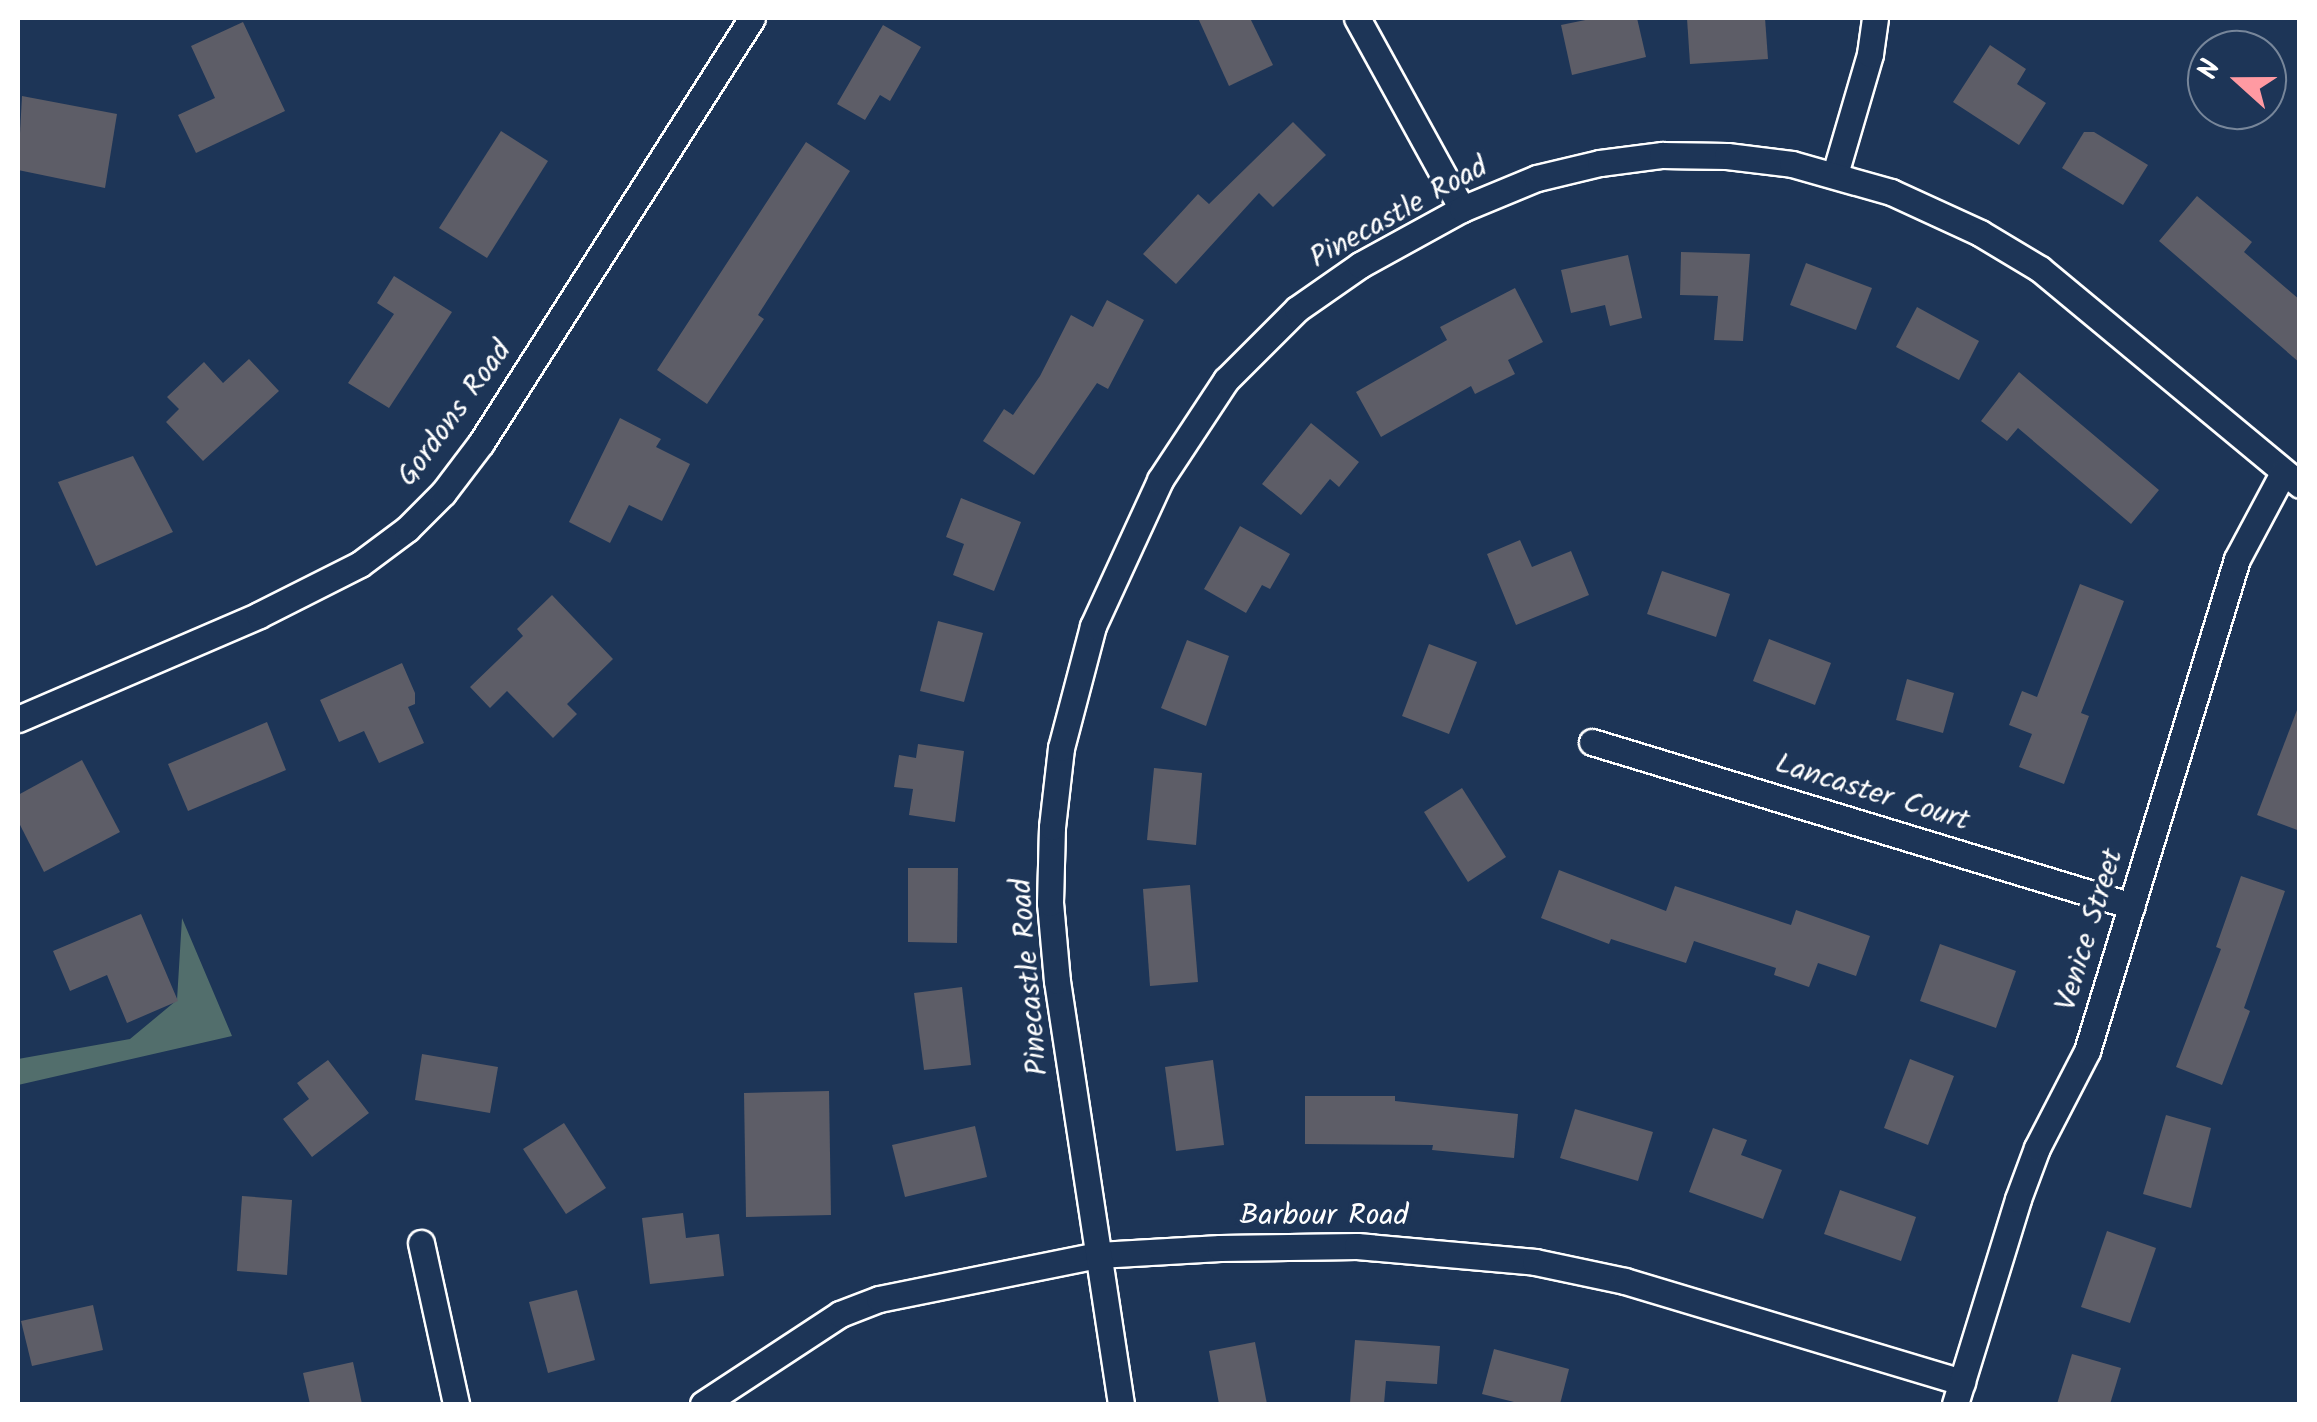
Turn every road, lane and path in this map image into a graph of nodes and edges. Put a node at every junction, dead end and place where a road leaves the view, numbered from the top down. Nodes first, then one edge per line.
1 (752, 18) edge
2 (1357, 18) edge
3 (1875, 18) edge
4 (1835, 174) junction
5 (1462, 209) junction
6 (2291, 479) edge
7 (18, 719) edge
8 (1592, 742) dead end
9 (2132, 906) junction
10 (421, 1243) dead end
11 (1098, 1255) junction
12 (1959, 1393) edge
13 (456, 1404) edge
14 (703, 1404) edge
15 (1121, 1404) edge

1 - 7 street, Gordons Road
2 - 5 street
3 - 4 street
4 - 5 street, Pinecastle Road
4 - 6 street, Pinecastle Road
5 - 11 street, Pinecastle Road
6 - 9 street, Venice Street
8 - 9 street, Lancaster Court
9 - 12 street, Venice Street
10 - 13 street
11 - 12 street, Barbour Road
11 - 14 street, Barbour Road
11 - 15 street, Pinecastle Road

